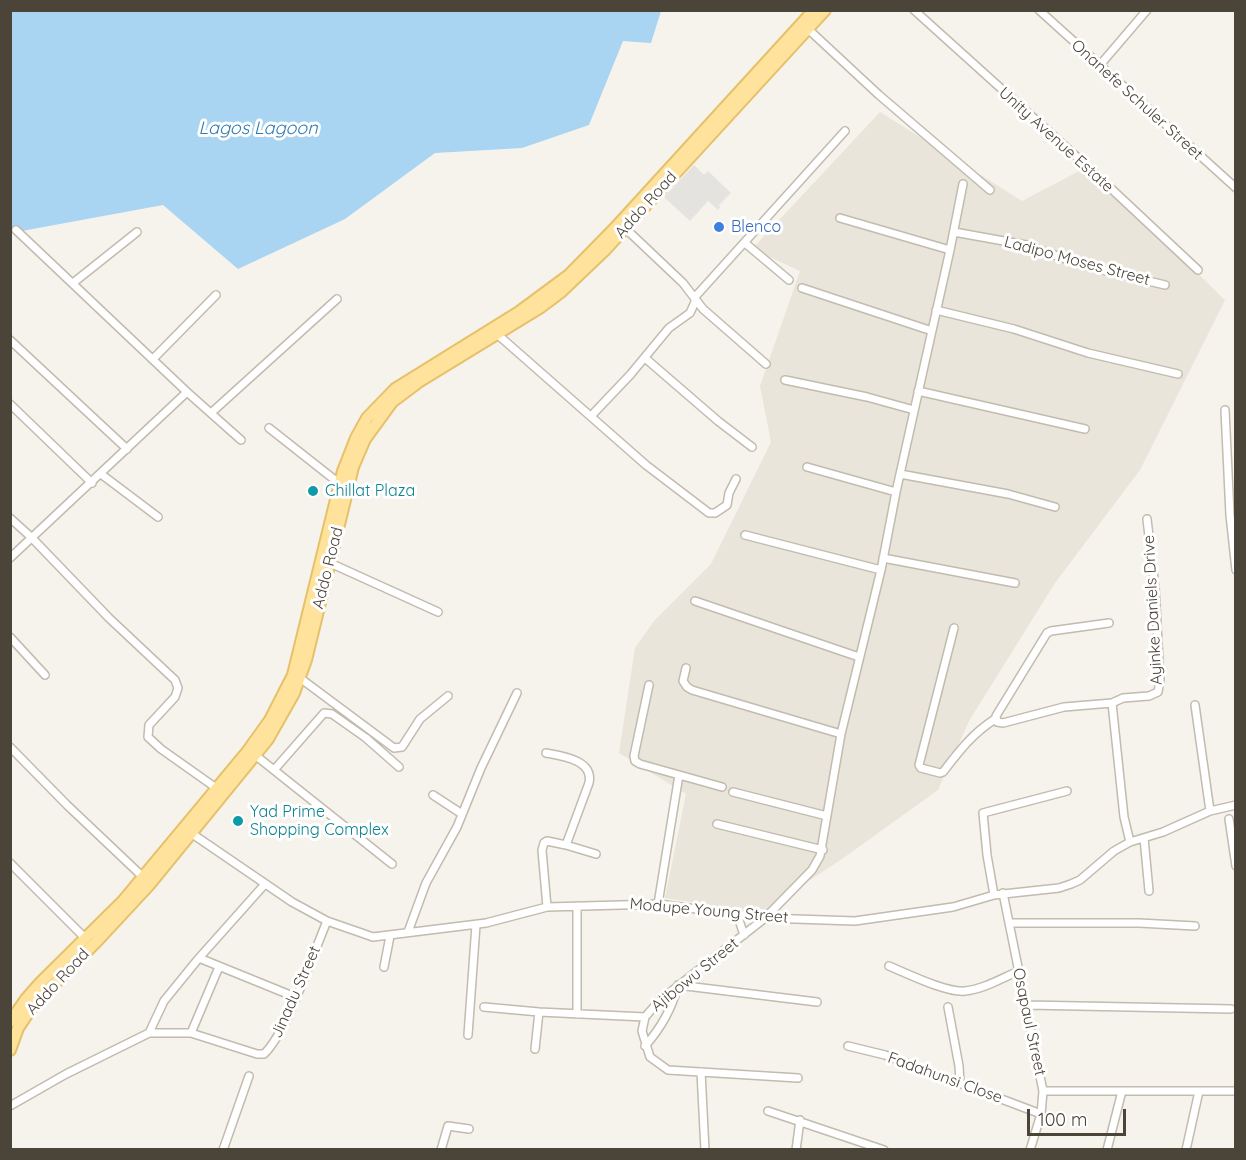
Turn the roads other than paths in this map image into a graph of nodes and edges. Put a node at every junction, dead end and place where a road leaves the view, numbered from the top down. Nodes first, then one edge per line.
1 (814, 10) edge
2 (825, 10) edge
3 (914, 10) edge
4 (1039, 10) edge
5 (1147, 10) edge
6 (808, 29) junction
7 (1100, 65) junction
8 (845, 131) dead end
9 (963, 184) dead end
10 (1236, 188) edge
11 (990, 190) dead end
12 (840, 218) dead end
13 (626, 229) junction
14 (16, 230) dead end
15 (137, 232) dead end
16 (954, 232) junction
17 (745, 243) junction
18 (950, 250) junction
19 (1198, 270) dead end
20 (789, 280) dead end
21 (73, 283) junction
22 (1165, 285) dead end
23 (802, 288) dead end
24 (216, 295) dead end
25 (695, 297) junction
26 (337, 298) dead end
27 (936, 310) junction
28 (932, 331) junction
29 (497, 334) junction
30 (10, 340) edge
31 (645, 358) junction
32 (153, 359) junction
33 (766, 364) dead end
34 (1178, 374) dead end
35 (785, 380) dead end
36 (918, 391) junction
37 (187, 392) junction
38 (10, 404) edge
39 (914, 410) junction
40 (1225, 411) dead end
41 (211, 413) junction
42 (592, 415) junction
43 (269, 428) dead end
44 (1085, 429) dead end
45 (241, 440) dead end
46 (752, 447) dead end
47 (127, 449) junction
48 (807, 467) dead end
49 (101, 474) junction
50 (900, 474) junction
51 (736, 479) dead end
52 (92, 483) junction
53 (340, 484) junction
54 (896, 492) junction
55 (1055, 507) dead end
56 (10, 518) edge
57 (158, 518) dead end
58 (1147, 519) dead end
59 (745, 535) dead end
60 (32, 537) junction
61 (10, 558) edge
62 (883, 558) junction
63 (330, 563) junction
64 (881, 570) junction
65 (1236, 570) edge
66 (1015, 583) dead end
67 (695, 601) dead end
68 (438, 612) dead end
69 (1109, 623) dead end
70 (954, 628) dead end
71 (10, 637) edge
72 (859, 657) junction
73 (686, 668) dead end
74 (45, 675) dead end
75 (300, 678) junction
76 (649, 685) dead end
77 (517, 693) dead end
78 (448, 696) dead end
79 (1112, 703) junction
80 (1195, 705) dead end
81 (996, 719) junction
82 (841, 734) junction
83 (10, 747) edge
84 (546, 753) dead end
85 (255, 755) junction
86 (399, 767) dead end
87 (274, 771) junction
88 (679, 775) junction
89 (722, 788) dead end
90 (220, 790) junction
91 (1067, 791) dead end
92 (733, 792) dead end
93 (433, 795) dead end
94 (1232, 806) edge
95 (1210, 811) junction
96 (462, 814) junction
97 (827, 816) junction
98 (1232, 820) edge
99 (717, 824) dead end
100 (191, 833) junction
101 (1144, 838) junction
102 (1130, 842) junction
103 (566, 845) junction
104 (822, 850) junction
105 (596, 854) dead end
106 (10, 863) edge
107 (392, 864) dead end
108 (1236, 866) edge
109 (143, 877) junction
110 (265, 884) junction
111 (1149, 891) dead end
112 (1003, 893) junction
113 (994, 895) junction
114 (658, 904) junction
115 (577, 906) junction
116 (547, 907) junction
117 (737, 914) junction
118 (765, 918) junction
119 (327, 921) junction
120 (1009, 923) junction
121 (476, 925) junction
122 (1195, 926) dead end
123 (408, 932) junction
124 (744, 935) junction
125 (390, 936) junction
126 (86, 939) junction
127 (199, 958) junction
128 (889, 966) dead end
129 (219, 967) junction
130 (384, 967) dead end
131 (1019, 971) junction
132 (678, 985) junction
133 (296, 997) junction
134 (817, 1002) dead end
135 (1027, 1005) junction
136 (484, 1007) dead end
137 (948, 1007) dead end
138 (1230, 1008) dead end
139 (539, 1012) junction
140 (577, 1014) junction
141 (645, 1017) junction
142 (11, 1022) edge
143 (149, 1033) junction
144 (191, 1033) junction
145 (468, 1035) dead end
146 (645, 1046) junction
147 (848, 1046) dead end
148 (535, 1049) dead end
149 (10, 1050) edge
150 (701, 1072) junction
151 (249, 1076) dead end
152 (798, 1078) dead end
153 (960, 1083) junction
154 (1043, 1091) junction
155 (1122, 1091) junction
156 (1199, 1091) junction
157 (1236, 1092) edge
158 (10, 1106) edge
159 (768, 1110) dead end
160 (1041, 1114) junction
161 (800, 1120) junction
162 (469, 1129) dead end
163 (223, 1149) edge
164 (441, 1149) edge
165 (705, 1149) edge
166 (796, 1149) edge
167 (884, 1149) edge
168 (1029, 1149) edge
169 (1107, 1149) edge
170 (1186, 1149) edge

1 - 53 main road, Addo Road
2 - 6 main road, Addo Road
3 - 19 street, Unity Avenue Estate
4 - 7 street, Onanefe Schuler Street
5 - 7 street
6 - 11 street
6 - 13 main road, Addo Road
7 - 10 street, Onanefe Schuler Street
8 - 17 street
9 - 16 street
12 - 18 street
13 - 25 street
13 - 29 main road, Addo Road
14 - 21 street
15 - 21 street
16 - 18 street
16 - 22 street, Ladipo Moses Street
17 - 20 street
17 - 25 street
18 - 27 street
21 - 32 street
23 - 28 street
24 - 32 street
25 - 31 street
25 - 33 street
26 - 41 street
27 - 28 street
27 - 34 street
28 - 36 street
29 - 42 street
29 - 63 main road, Addo Road
30 - 47 street
31 - 42 street
31 - 46 street
32 - 37 street
35 - 39 street
36 - 39 street
36 - 44 street
37 - 41 street
37 - 47 street
38 - 52 street
39 - 50 street
40 - 65 street
41 - 45 street
42 - 51 street
43 - 53 street
47 - 49 street
48 - 54 street
49 - 52 street
49 - 57 street
50 - 54 street
50 - 55 street
52 - 60 street
53 - 90 main road, Addo Road
54 - 62 street
56 - 60 street
58 - 79 street, Ayinke Daniels Drive
59 - 64 street
60 - 61 street
60 - 90 street
62 - 64 street
62 - 66 street
63 - 68 street
63 - 75 main road, Addo Road
64 - 72 street
67 - 72 street
69 - 81 street
70 - 81 street
71 - 74 street
72 - 82 street
73 - 82 street
75 - 78 street
75 - 85 main road, Addo Road
76 - 88 street
77 - 96 street
79 - 81 street
79 - 102 street
80 - 95 street
82 - 97 street
83 - 109 street
84 - 103 street
85 - 87 street
85 - 90 main road, Addo Road
86 - 87 street
87 - 107 street
88 - 89 street
88 - 114 street
90 - 100 main road, Addo Road
90 - 109 main road, Addo Road
91 - 113 street
92 - 97 street
93 - 96 street
94 - 95 street, Modupe Young Street
94 - 98 street
95 - 101 street, Modupe Young Street
96 - 123 street
97 - 104 street
98 - 108 street
99 - 104 street
100 - 110 street, Modupe Young Street
100 - 149 main road, Addo Road
101 - 102 street, Modupe Young Street
101 - 111 street
102 - 112 street, Modupe Young Street
103 - 105 street
103 - 116 street
104 - 118 street, Ajibowu Street
106 - 126 street
109 - 126 main road, Addo Road
110 - 119 street, Modupe Young Street
110 - 127 street
112 - 113 street, Modupe Young Street
112 - 120 street, Osapaul Street
113 - 118 street, Modupe Young Street
114 - 115 street, Modupe Young Street
114 - 117 street, Modupe Young Street
115 - 116 street, Modupe Young Street
115 - 140 street
116 - 121 street, Modupe Young Street
117 - 118 street, Modupe Young Street
117 - 124 street
118 - 124 street, Ajibowu Street
119 - 125 street, Modupe Young Street
119 - 133 street, Jinadu Street
120 - 122 street
120 - 131 street, Osapaul Street
121 - 123 street, Modupe Young Street
121 - 145 street
123 - 125 street, Modupe Young Street
124 - 132 street, Ajibowu Street
125 - 130 street
126 - 142 main road, Addo Road
127 - 129 street
127 - 143 street
128 - 131 street
129 - 133 street
129 - 144 street
131 - 135 street, Osapaul Street
132 - 134 street
132 - 141 street, Ajibowu Street
132 - 146 street
133 - 144 street, Jinadu Street
135 - 138 street
135 - 154 street, Osapaul Street
136 - 139 street
137 - 153 street
139 - 140 street
139 - 148 street
140 - 141 street
141 - 146 street, Ajibowu Street
143 - 144 street
143 - 158 street
146 - 150 street
147 - 153 street, Fadahunsi Close
150 - 152 street
150 - 165 street
151 - 163 street
153 - 160 street, Fadahunsi Close
154 - 155 street
154 - 160 street, Osapaul Street
155 - 156 street
155 - 169 street
156 - 157 street
156 - 170 street
159 - 161 street
160 - 168 street, Osapaul Street
161 - 166 street
161 - 167 street
162 - 164 street

